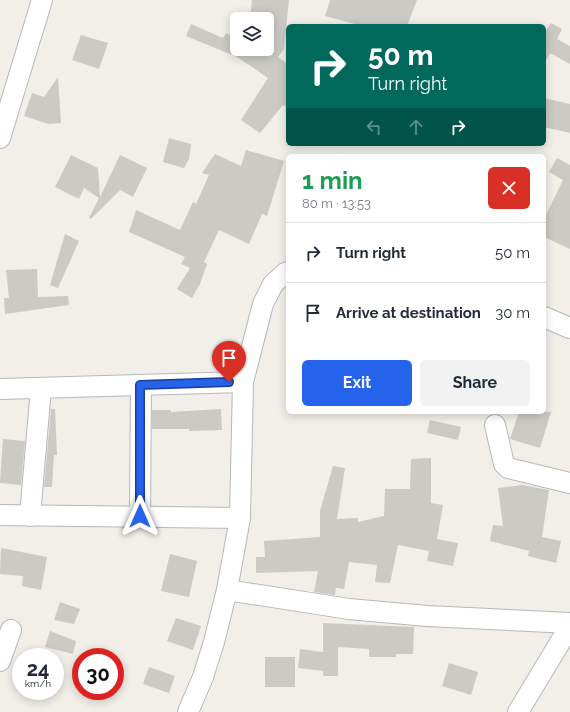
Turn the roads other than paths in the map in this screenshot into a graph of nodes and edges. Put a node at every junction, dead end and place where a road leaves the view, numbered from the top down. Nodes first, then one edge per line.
1 (42, 0) edge
2 (0, 138) edge
3 (286, 272) edge
4 (546, 318) edge
5 (570, 328) edge
6 (244, 382) junction
7 (140, 385) junction
8 (41, 388) junction
9 (0, 389) edge
10 (495, 425) dead end
11 (570, 483) edge
12 (0, 515) edge
13 (30, 516) junction
14 (140, 516) junction
15 (240, 518) junction
16 (227, 590) junction
17 (570, 623) edge
18 (570, 626) edge
19 (11, 630) dead end
20 (0, 661) edge
21 (188, 712) edge
22 (518, 712) edge

1 - 2 street
3 - 6 street
4 - 5 street
6 - 7 street
6 - 15 street
7 - 8 street
7 - 14 street
8 - 9 street
8 - 13 street
10 - 11 street
12 - 13 street
13 - 14 street
14 - 15 street
15 - 16 street
16 - 17 street
16 - 21 street
18 - 22 street
19 - 20 street

